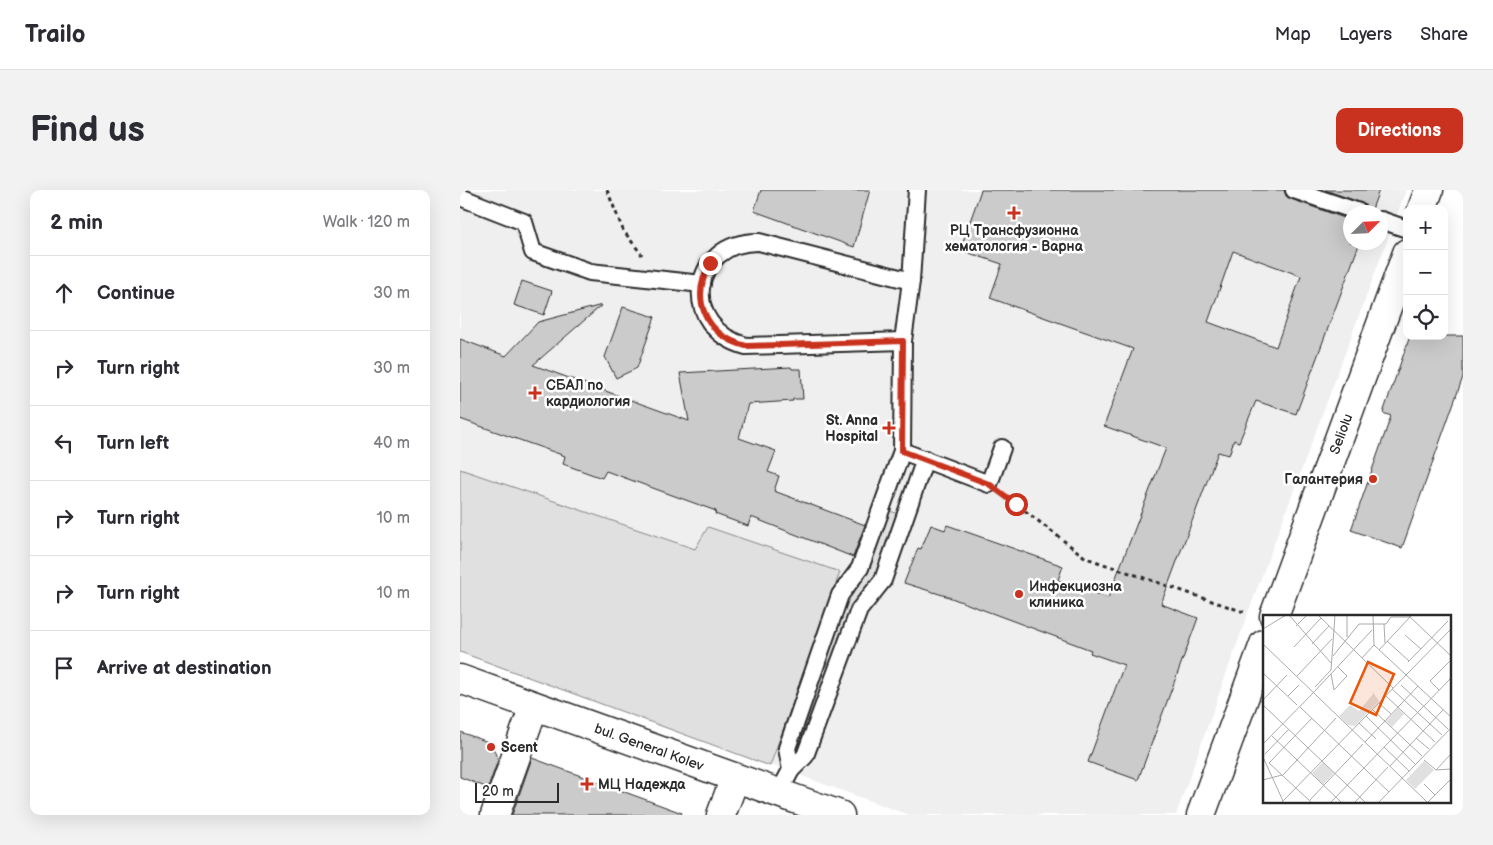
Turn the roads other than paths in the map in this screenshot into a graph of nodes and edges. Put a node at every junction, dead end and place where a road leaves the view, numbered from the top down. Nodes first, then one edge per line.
1 (917, 190) edge
2 (1294, 190) edge
3 (1429, 190) edge
4 (460, 197) edge
5 (1423, 205) edge
6 (1343, 207) edge
7 (1388, 223) edge
8 (1403, 228) edge
9 (1403, 263) edge
10 (911, 281) junction
11 (702, 284) junction
12 (903, 341) junction
13 (1002, 448) dead end
14 (902, 451) junction
15 (925, 459) junction
16 (1265, 615) edge
17 (1263, 647) edge
18 (460, 679) edge
19 (534, 706) junction
20 (735, 778) junction
21 (785, 782) junction
22 (495, 815) edge
23 (721, 815) edge
24 (840, 815) edge
25 (1201, 815) edge

1 - 10 lane
2 - 6 lane
3 - 5 street
4 - 11 lane
7 - 8 lane
9 - 16 street, Seliolu
10 - 11 lane
10 - 12 lane
11 - 12 lane
12 - 14 lane
13 - 15 lane
14 - 15 lane
14 - 21 lane
15 - 21 lane
17 - 25 street
18 - 19 street, bul. General Kolev
19 - 20 street, bul. General Kolev
19 - 22 street
20 - 21 street, bul. General Kolev
20 - 23 street
21 - 24 street, bul. General Kolev

